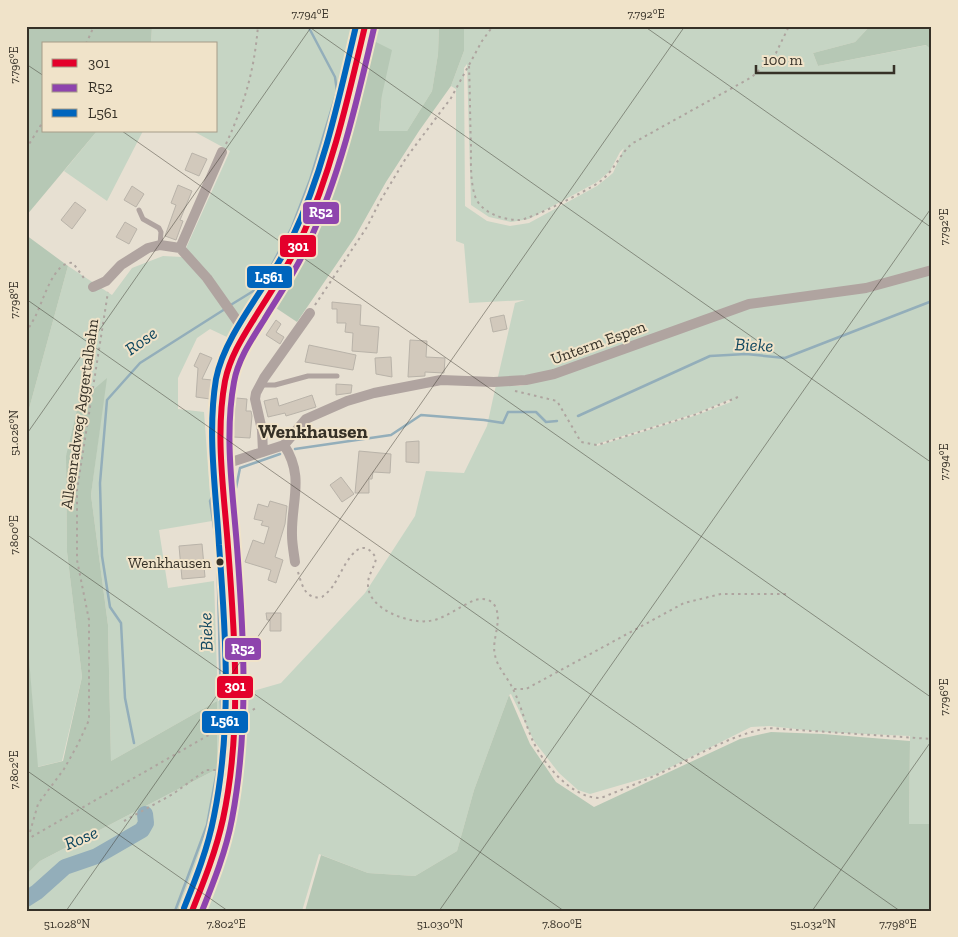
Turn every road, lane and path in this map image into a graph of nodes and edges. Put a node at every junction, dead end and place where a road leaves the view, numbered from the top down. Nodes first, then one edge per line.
1 (94, 26) edge
2 (258, 26) edge
3 (365, 26) edge
4 (493, 26) edge
5 (789, 26) edge
6 (87, 42) edge
7 (469, 66) junction
8 (42, 123) edge
9 (26, 149) edge
10 (222, 152) joint
11 (139, 210) dead end
12 (160, 245) junction
13 (180, 248) junction
14 (932, 270) edge
15 (110, 277) junction
16 (93, 287) joint
17 (310, 313) joint
18 (246, 330) junction
19 (26, 333) edge
20 (337, 376) dead end
21 (260, 385) junction
22 (515, 391) dead end
23 (738, 398) dead end
24 (284, 445) junction
25 (263, 452) junction
26 (223, 473) junction
27 (295, 562) joint
28 (787, 594) dead end
29 (514, 689) junction
30 (932, 739) edge
31 (197, 742) dead end
32 (225, 770) dead end
33 (124, 821) dead end
34 (26, 839) edge
35 (192, 911) edge

1 - 6 path
2 - 10 path
3 - 18 main road
4 - 7 path
5 - 7 path
7 - 17 path
8 - 9 path
10 - 13 street
11 - 12 lane
12 - 13 street
12 - 15 street
13 - 18 street
14 - 24 street, Unterm Espen
15 - 16 street
15 - 34 path, Alleenradweg Aggertalbahn
16 - 19 path
17 - 21 street
18 - 26 main road
20 - 21 lane
21 - 25 street
22 - 23 path
24 - 25 street
24 - 27 street
25 - 26 street
26 - 35 main road
27 - 29 path
28 - 29 path
29 - 30 path
31 - 34 path
32 - 33 path

